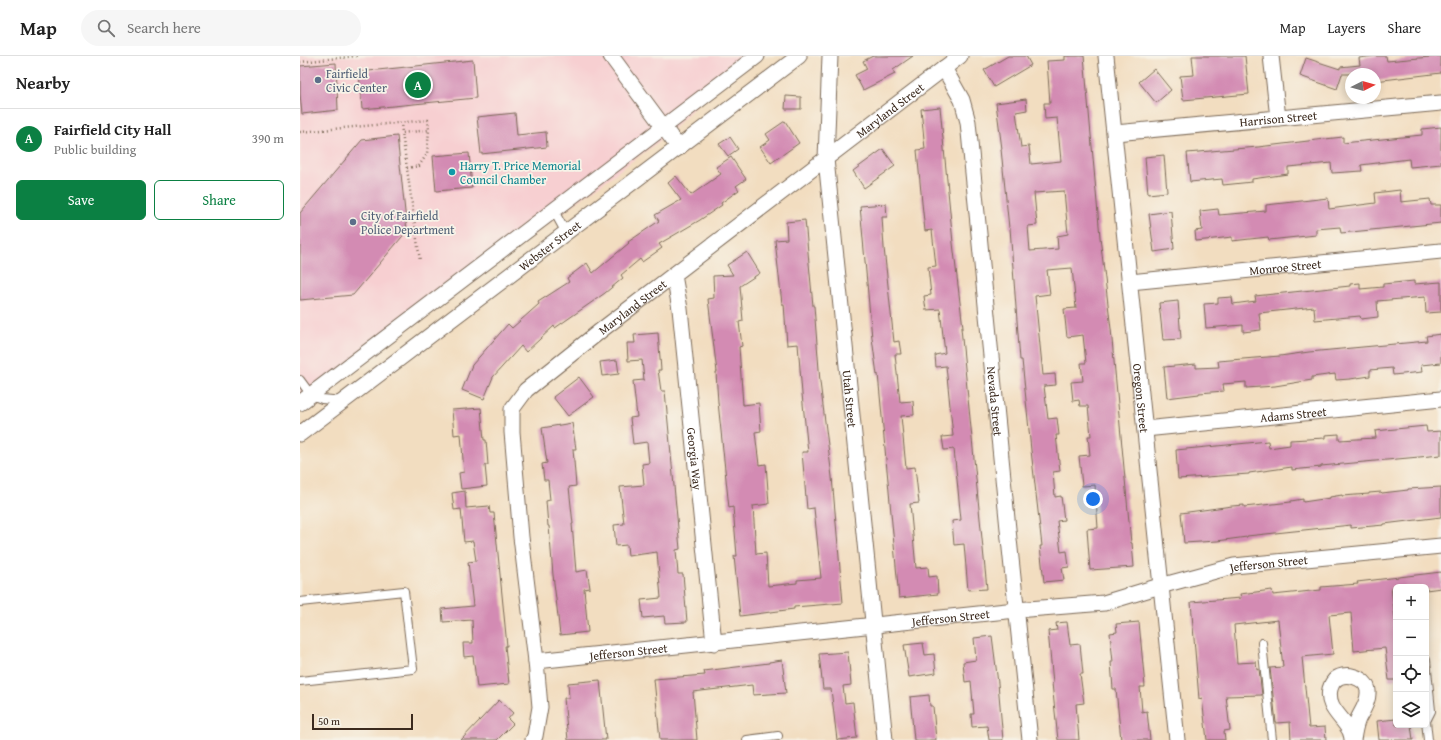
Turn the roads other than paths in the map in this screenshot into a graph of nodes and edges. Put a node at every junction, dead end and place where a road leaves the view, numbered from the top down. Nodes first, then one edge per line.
1 (611, 56) edge
2 (757, 56) edge
3 (799, 56) edge
4 (830, 56) edge
5 (960, 56) edge
6 (1106, 56) edge
7 (1271, 56) edge
8 (944, 68) junction
9 (1441, 103) edge
10 (1278, 118) junction
11 (664, 127) junction
12 (1115, 133) junction
13 (679, 148) junction
14 (826, 159) junction
15 (554, 212) junction
16 (566, 233) junction
17 (1441, 251) edge
18 (674, 275) junction
19 (1130, 282) junction
20 (300, 380) edge
21 (305, 399) edge
22 (1441, 399) edge
23 (343, 402) junction
24 (1145, 429) junction
25 (300, 434) edge
26 (1441, 546) edge
27 (1160, 586) junction
28 (300, 602) edge
29 (1016, 610) junction
30 (873, 625) junction
31 (714, 642) junction
32 (1262, 643) dead end
33 (536, 661) junction
34 (300, 681) edge
35 (1429, 691) edge
36 (778, 736) dead end
37 (533, 740) edge
38 (747, 740) edge
39 (885, 740) edge
40 (1030, 740) edge
41 (1177, 740) edge
42 (1272, 740) edge
43 (1428, 740) edge

1 - 11 street
2 - 11 street, Webster Street
3 - 13 street, Webster Street
4 - 14 street, Utah Street
5 - 8 street, Maryland Street
6 - 12 street, Oregon Street
7 - 10 street
8 - 14 street, Maryland Street
8 - 29 street, Nevada Street
9 - 10 street, Harrison Street
10 - 12 street, Harrison Street
11 - 13 street
11 - 15 street, Webster Street
12 - 19 street, Oregon Street
13 - 16 street, Webster Street
14 - 18 street, Maryland Street
14 - 30 street, Utah Street
15 - 16 lane
15 - 21 street, Webster Street
16 - 23 street, Webster Street
17 - 19 street, Monroe Street
18 - 31 street, Georgia Way
18 - 33 street, Maryland Street
19 - 24 street, Oregon Street
20 - 21 lane
21 - 23 lane
22 - 24 street, Adams Street
23 - 25 street, Webster Street
24 - 27 street, Oregon Street
26 - 27 street, Jefferson Street
27 - 29 street, Jefferson Street
27 - 41 street, Oregon Street
28 - 34 lane
29 - 30 street, Jefferson Street
29 - 40 street, Nevada Street
30 - 31 street, Jefferson Street
30 - 39 street, Utah Street
31 - 33 street, Jefferson Street
32 - 42 lane
33 - 37 street
35 - 43 lane
36 - 38 lane

